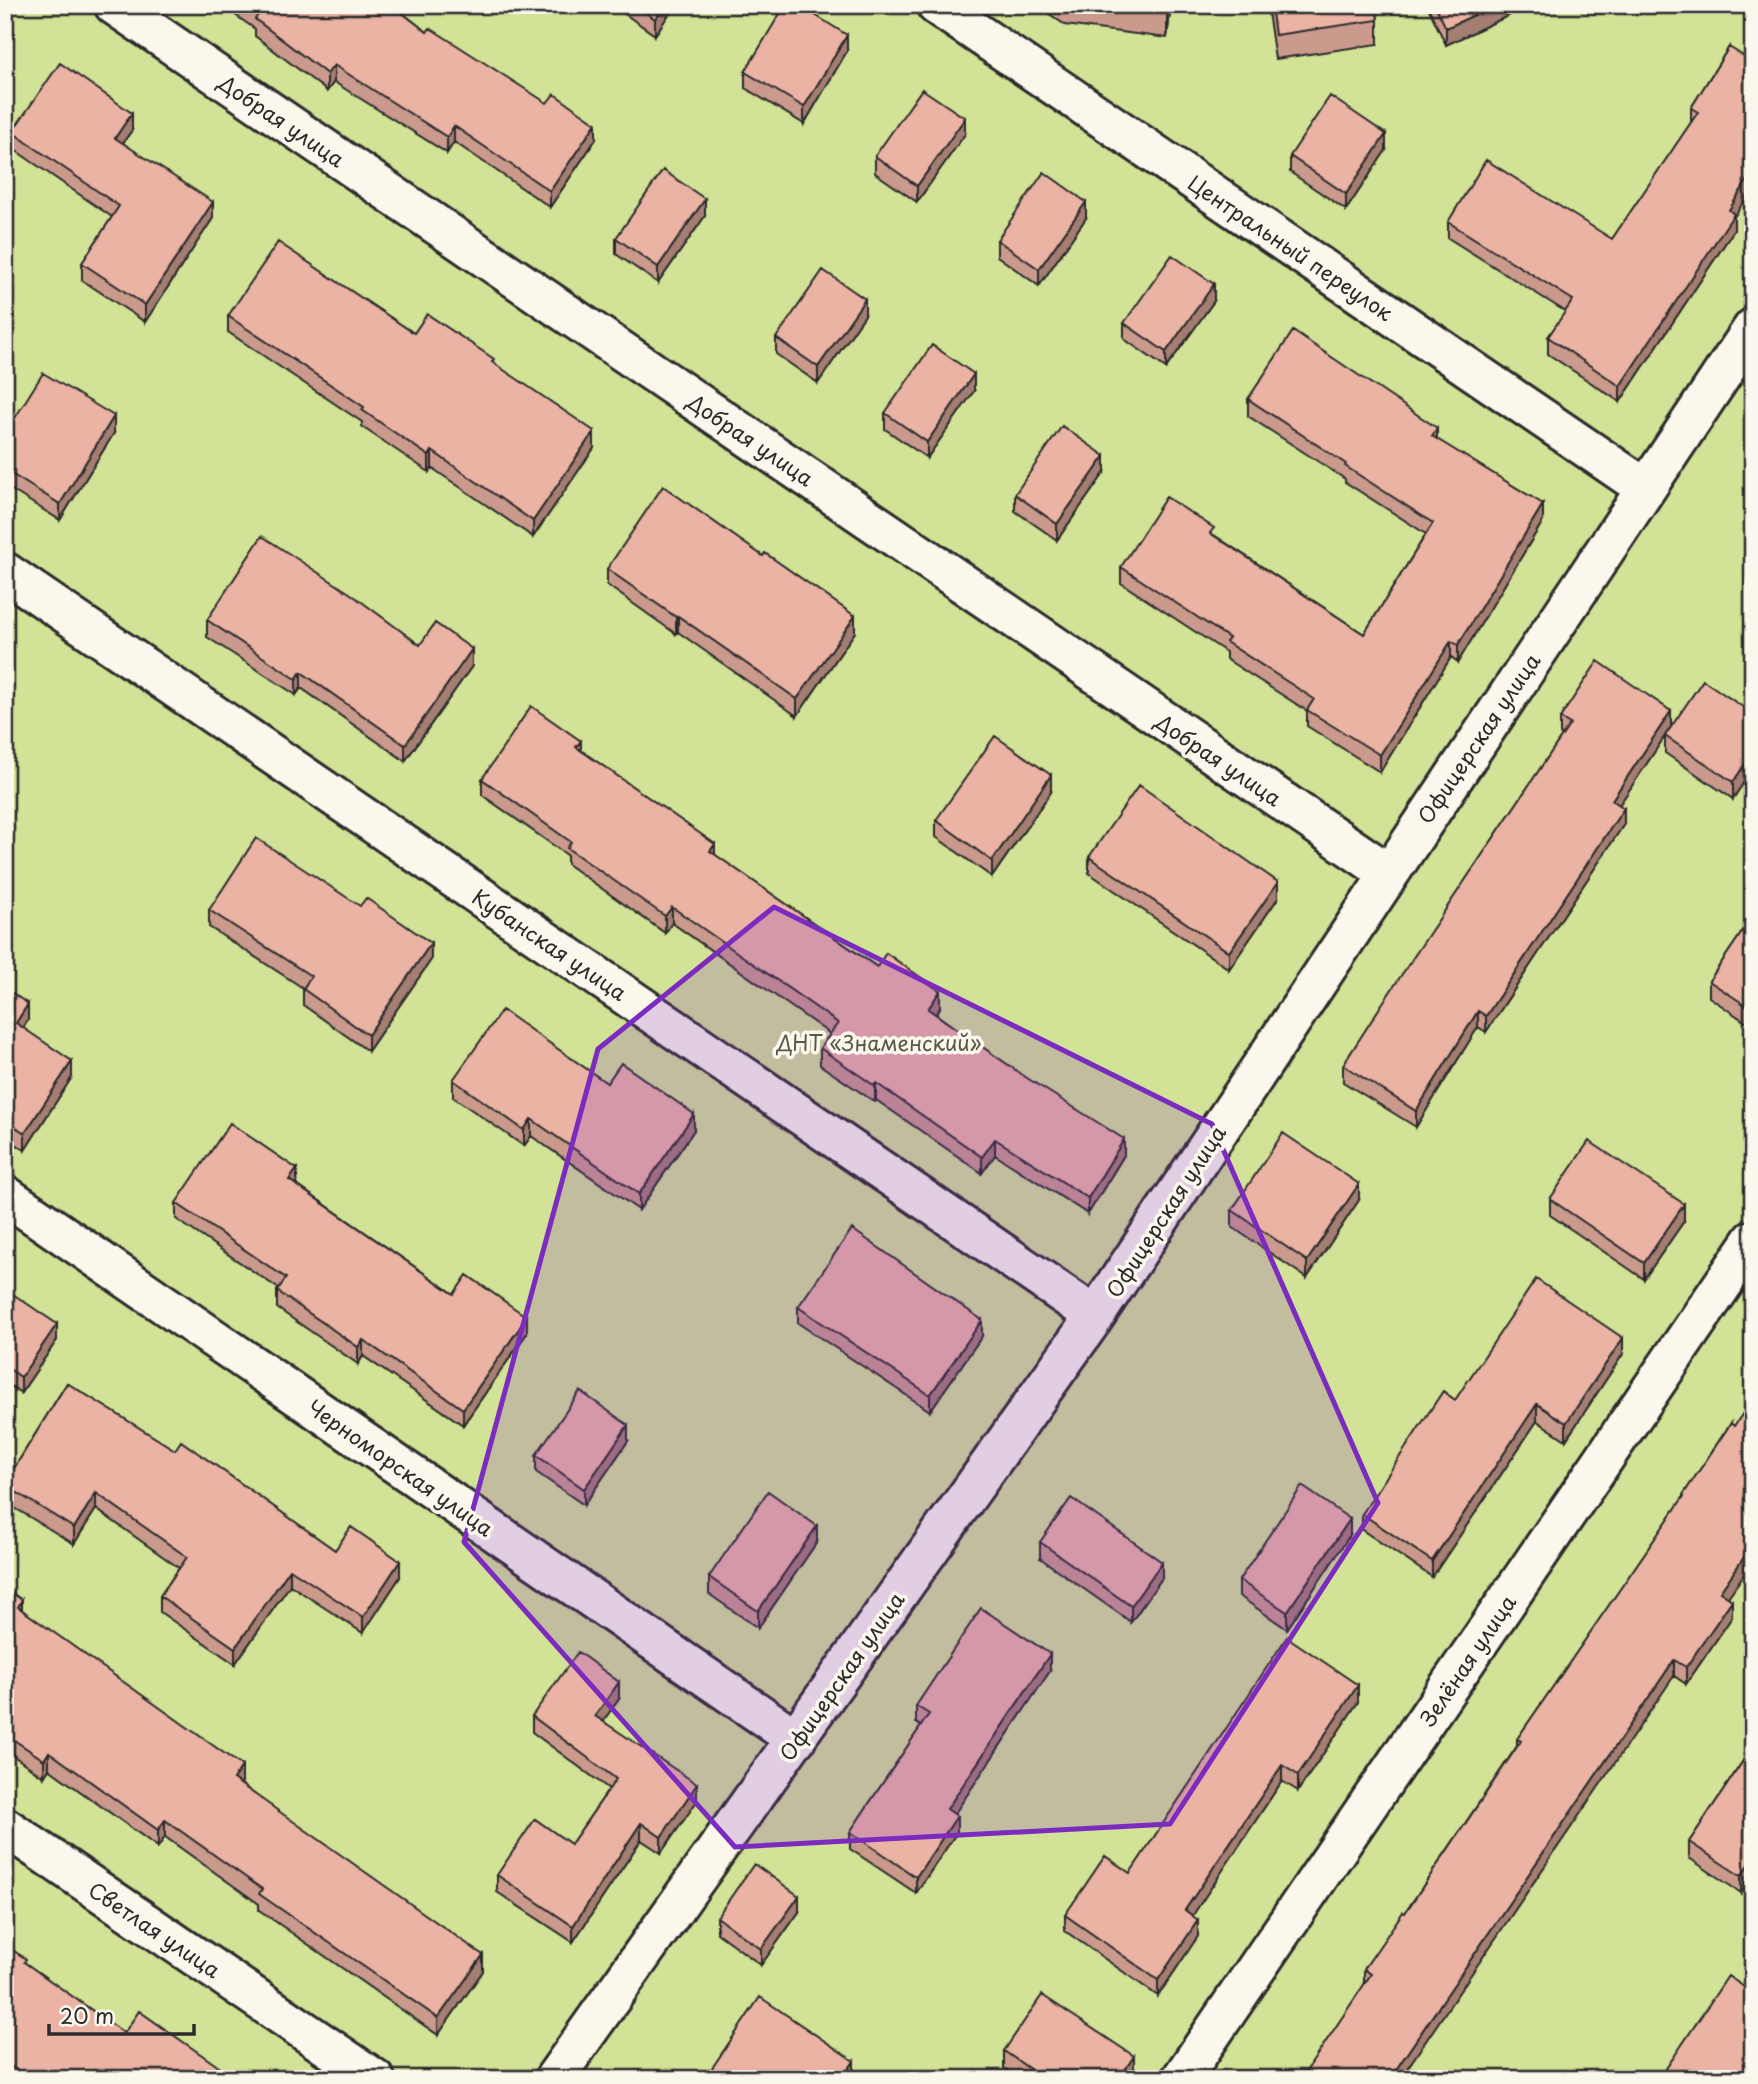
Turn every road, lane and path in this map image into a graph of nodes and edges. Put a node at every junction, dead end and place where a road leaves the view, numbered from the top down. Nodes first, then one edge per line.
1 (114, 5) edge
2 (936, 5) edge
3 (1753, 328) edge
4 (1645, 488) junction
5 (5, 572) edge
6 (1388, 873) junction
7 (5, 1195) edge
8 (1753, 1240) edge
9 (1095, 1317) junction
10 (796, 1739) junction
11 (5, 1827) edge
12 (375, 2079) edge
13 (554, 2079) edge
14 (1181, 2079) edge

1 - 6 street, Добрая улица
2 - 4 street, Центральный переулок
3 - 4 street, Офицерская улица
4 - 6 street, Офицерская улица
5 - 9 street, Кубанская улица
6 - 9 street, Офицерская улица
7 - 10 street, Черноморская улица
8 - 14 street, Зелёная улица
9 - 10 street, Офицерская улица
10 - 13 street, Офицерская улица
11 - 12 street, Светлая улица

